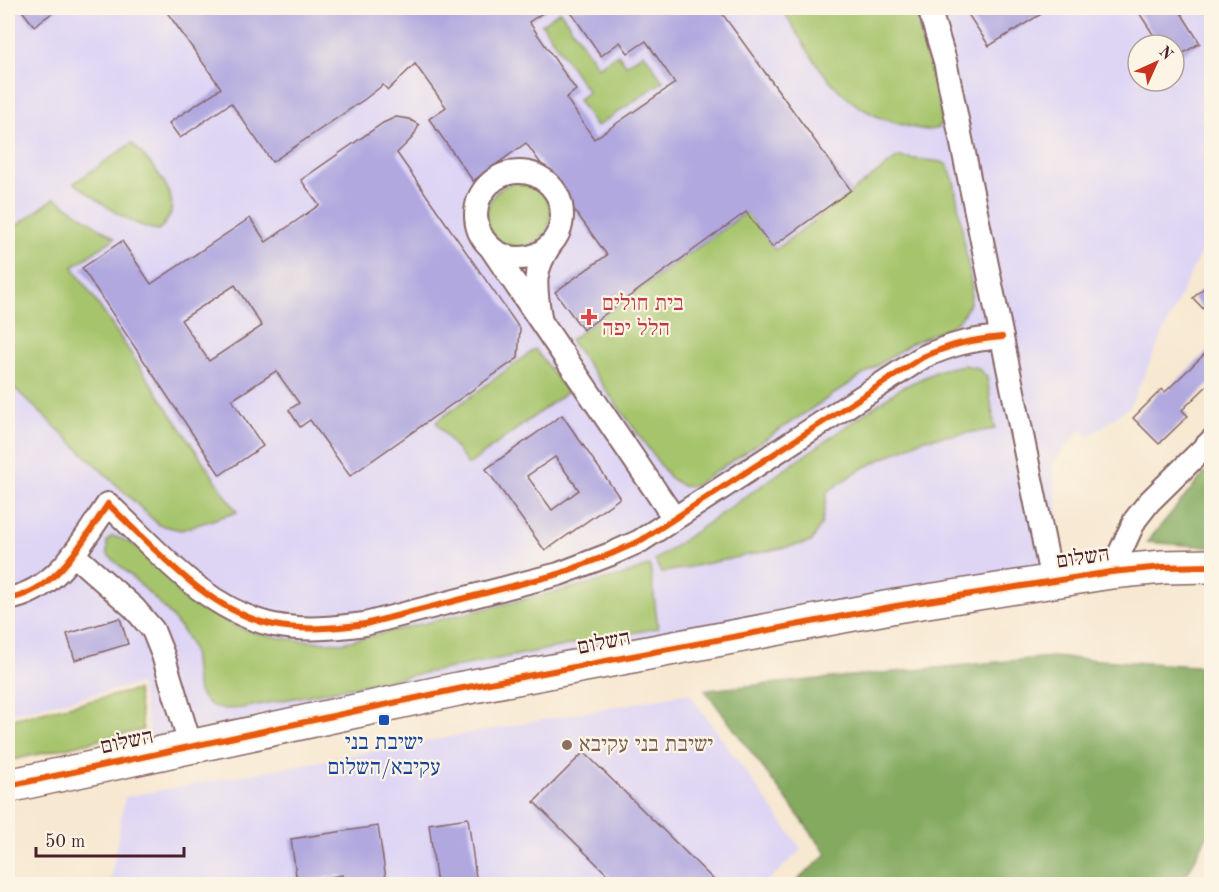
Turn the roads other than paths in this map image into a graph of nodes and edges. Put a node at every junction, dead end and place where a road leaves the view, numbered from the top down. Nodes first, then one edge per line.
1 (929, 8) edge
2 (551, 244) junction
3 (491, 248) junction
4 (541, 321) junction
5 (1002, 337) junction
6 (1212, 440) edge
7 (674, 518) junction
8 (73, 554) junction
9 (1212, 566) edge
10 (1111, 573) junction
11 (1052, 581) junction
12 (8, 599) edge
13 (191, 747) junction
14 (8, 786) edge

1 - 5 street
2 - 3 street
2 - 3 street
2 - 4 street
3 - 4 street
4 - 7 street
5 - 7 street
5 - 11 street
6 - 10 street
7 - 8 street
8 - 12 street
8 - 13 street
9 - 10 street, השלום
10 - 11 street, השלום
11 - 13 street, השלום
13 - 14 street, השלום

